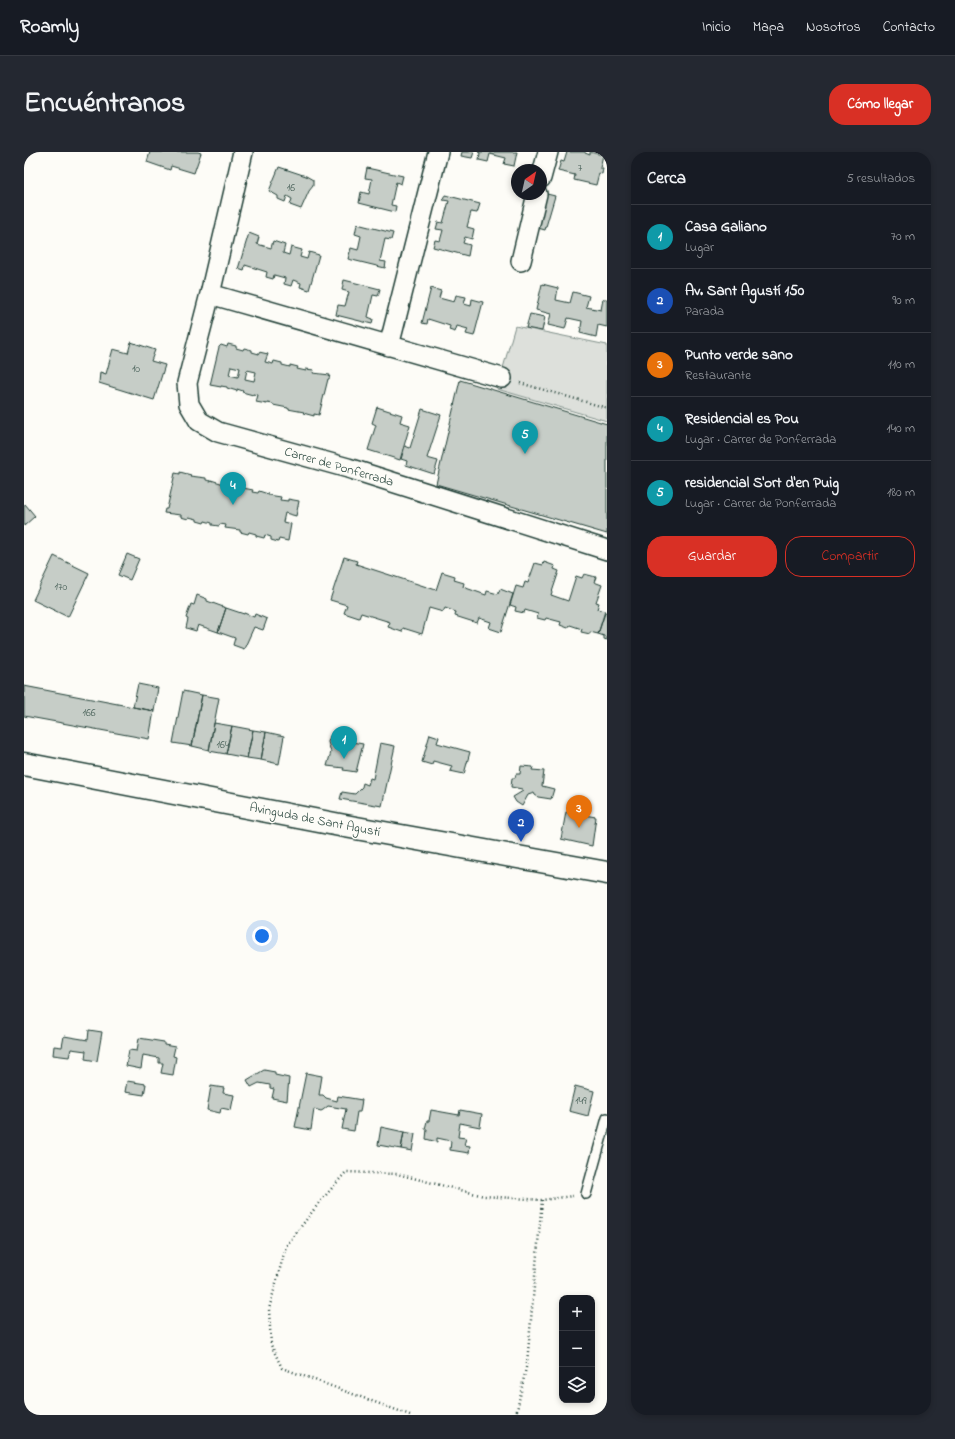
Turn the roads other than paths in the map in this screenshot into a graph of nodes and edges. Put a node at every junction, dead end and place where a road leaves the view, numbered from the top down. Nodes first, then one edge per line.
1 (243, 152) edge
2 (438, 152) edge
3 (548, 152) edge
4 (545, 164) edge
5 (535, 200) edge
6 (520, 261) dead end
7 (210, 294) junction
8 (389, 346) junction
9 (502, 378) road end
10 (607, 550) edge
11 (24, 764) edge
12 (607, 873) edge
13 (607, 1118) edge
14 (586, 1194) road end

1 - 7 street, Carrer de Ponferrada
2 - 8 street
3 - 4 street
5 - 6 street
7 - 8 street
7 - 10 street, Carrer de Ponferrada
8 - 9 street
11 - 12 street, Avinguda de Sant Agustí
13 - 14 lane

